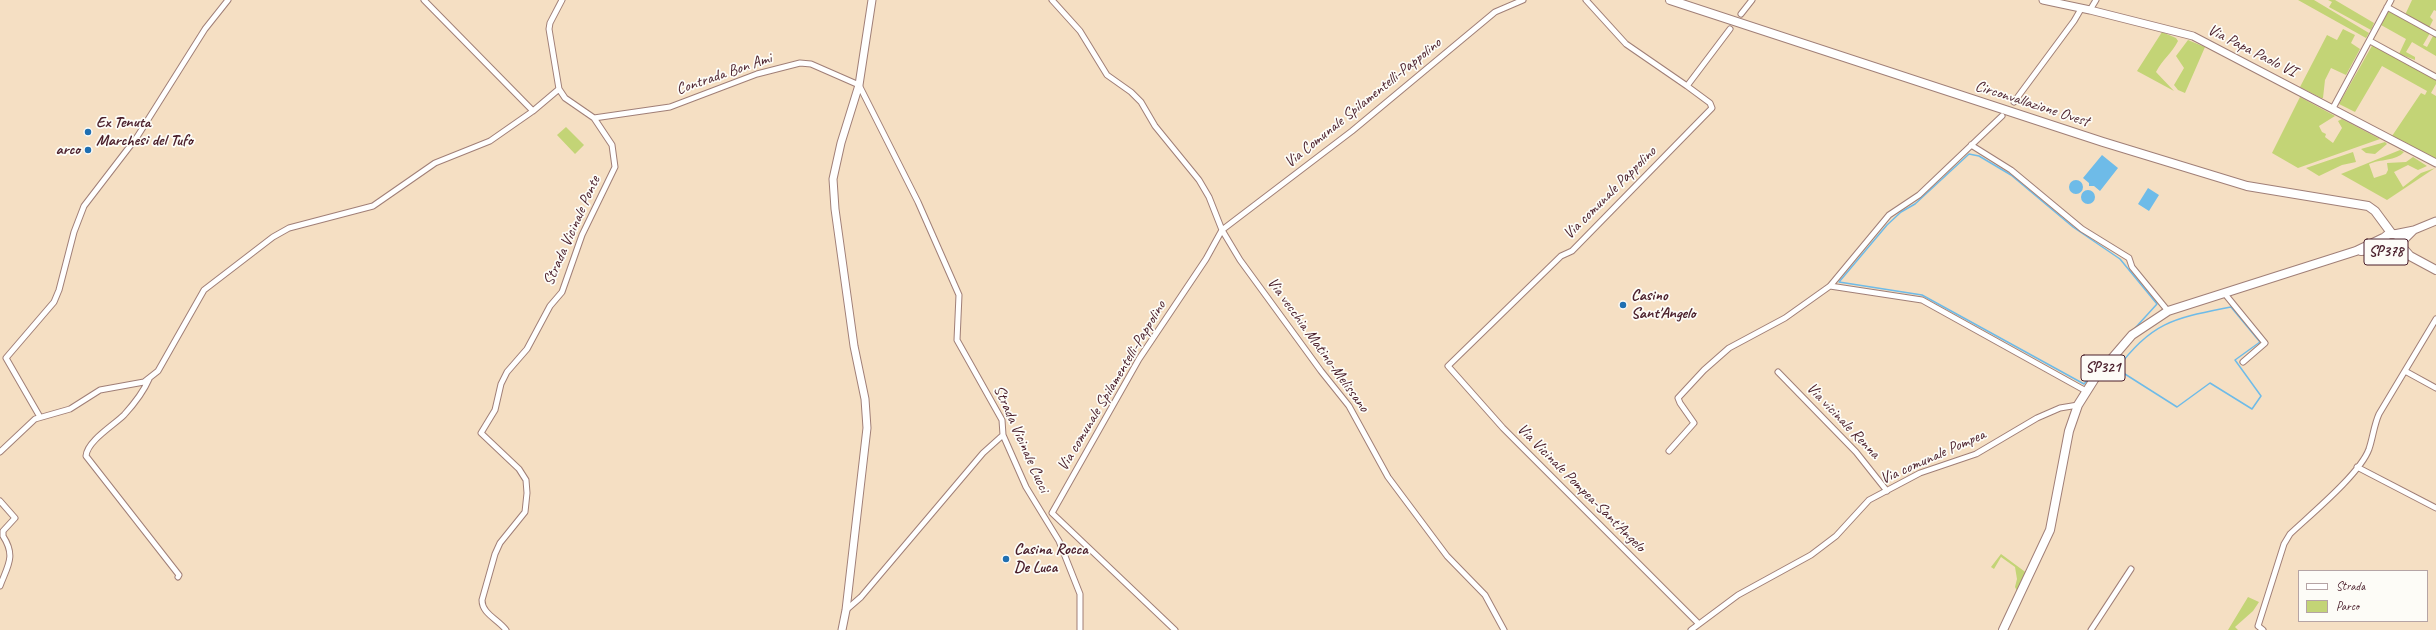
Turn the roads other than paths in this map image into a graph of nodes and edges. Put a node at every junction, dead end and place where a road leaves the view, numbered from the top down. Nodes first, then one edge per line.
1 (228, 0) edge
2 (424, 0) edge
3 (562, 0) edge
4 (872, 0) edge
5 (1052, 0) edge
6 (1523, 0) edge
7 (1586, 0) edge
8 (1670, 0) edge
9 (1752, 0) edge
10 (2042, 0) edge
11 (2096, 0) edge
12 (2391, 0) edge
13 (2387, 7) junction
14 (2081, 9) junction
15 (2090, 10) junction
16 (1741, 14) dead end
17 (1730, 29) dead end
18 (2436, 34) edge
19 (2370, 41) junction
20 (2436, 77) edge
21 (859, 85) junction
22 (1687, 86) junction
23 (559, 90) junction
24 (2014, 102) dead end
25 (2333, 108) junction
26 (534, 111) junction
27 (2002, 116) dead end
28 (594, 118) junction
29 (1971, 145) junction
30 (2436, 163) edge
31 (2436, 221) edge
32 (1222, 230) junction
33 (2414, 230) junction
34 (2389, 236) junction
35 (2402, 244) junction
36 (2356, 251) junction
37 (2389, 253) junction
38 (2421, 263) junction
39 (2436, 270) edge
40 (1830, 286) junction
41 (2225, 294) junction
42 (2168, 311) junction
43 (2436, 319) edge
44 (2243, 362) dead end
45 (1448, 366) joint
46 (2405, 371) junction
47 (1778, 372) dead end
48 (149, 379) junction
49 (2436, 388) edge
50 (2086, 391) junction
51 (2078, 405) junction
52 (40, 417) junction
53 (1003, 435) junction
54 (1669, 451) dead end
55 (0, 452) edge
56 (2357, 468) junction
57 (1887, 491) junction
58 (0, 501) edge
59 (2436, 508) edge
60 (2131, 569) dead end
61 (178, 577) dead end
62 (0, 586) edge
63 (846, 610) junction
64 (1699, 624) junction
65 (506, 630) edge
66 (842, 630) edge
67 (1080, 630) edge
68 (1174, 630) edge
69 (1504, 630) edge
70 (1691, 630) edge
71 (2003, 630) edge
72 (2091, 630) edge
73 (2263, 630) edge

1 - 52 street
2 - 26 street
3 - 23 street
4 - 21 main road
5 - 32 street
6 - 32 street, Via Comunale Spilamentelli-Pappolino
7 - 22 street
8 - 34 main road, Circonvallazione Ovest
9 - 16 street
10 - 14 main road, Via Papa Paolo VI
11 - 15 street
12 - 13 street
13 - 18 street
13 - 19 street
14 - 15 main road, Via Papa Paolo VI
14 - 24 street
15 - 25 main road, Via Papa Paolo VI
17 - 22 street
19 - 20 street
19 - 25 street
21 - 28 street, Contrada Bon Ami
21 - 53 street, Strada Vicinale Cucci
21 - 63 main road
22 - 45 street, Via comunale Pappolino
23 - 26 street
23 - 28 street, Strada Vicinale Ponte
25 - 30 main road, Via Papa Paolo VI
26 - 48 street
27 - 29 street
28 - 65 street, Strada Vicinale Ponte
29 - 40 street
29 - 42 street
31 - 33 main road
32 - 68 street, Via comunale Spilamentelli-Pappolino
32 - 69 street, Via vecchia Matino-Melissano
33 - 34 main road
33 - 35 main road
34 - 35 main road, SP378
34 - 36 main road, SP321
34 - 37 main road, SP378
35 - 37 main road, SP378
35 - 38 main road, SP378
36 - 37 main road
36 - 41 main road, SP321
37 - 38 main road, SP378
38 - 39 main road, SP378
40 - 50 street
40 - 54 street
41 - 42 main road, SP321
41 - 44 street
42 - 50 main road, SP321
43 - 46 street
45 - 64 street, Via Vicinale Pompea-Sant'Angelo
46 - 49 street
46 - 56 street
47 - 57 street, Via vicinale Renna
48 - 52 street
48 - 61 street
50 - 51 main road, SP321
51 - 57 street, Via comunale Pompea
51 - 71 main road, SP321
52 - 55 street
53 - 63 street
53 - 67 street, Strada Vicinale Cucci
56 - 59 street
56 - 73 street
57 - 64 street, Via comunale Pompea
58 - 62 street
60 - 72 street
63 - 66 main road
64 - 70 street, Via comunale Pompea

